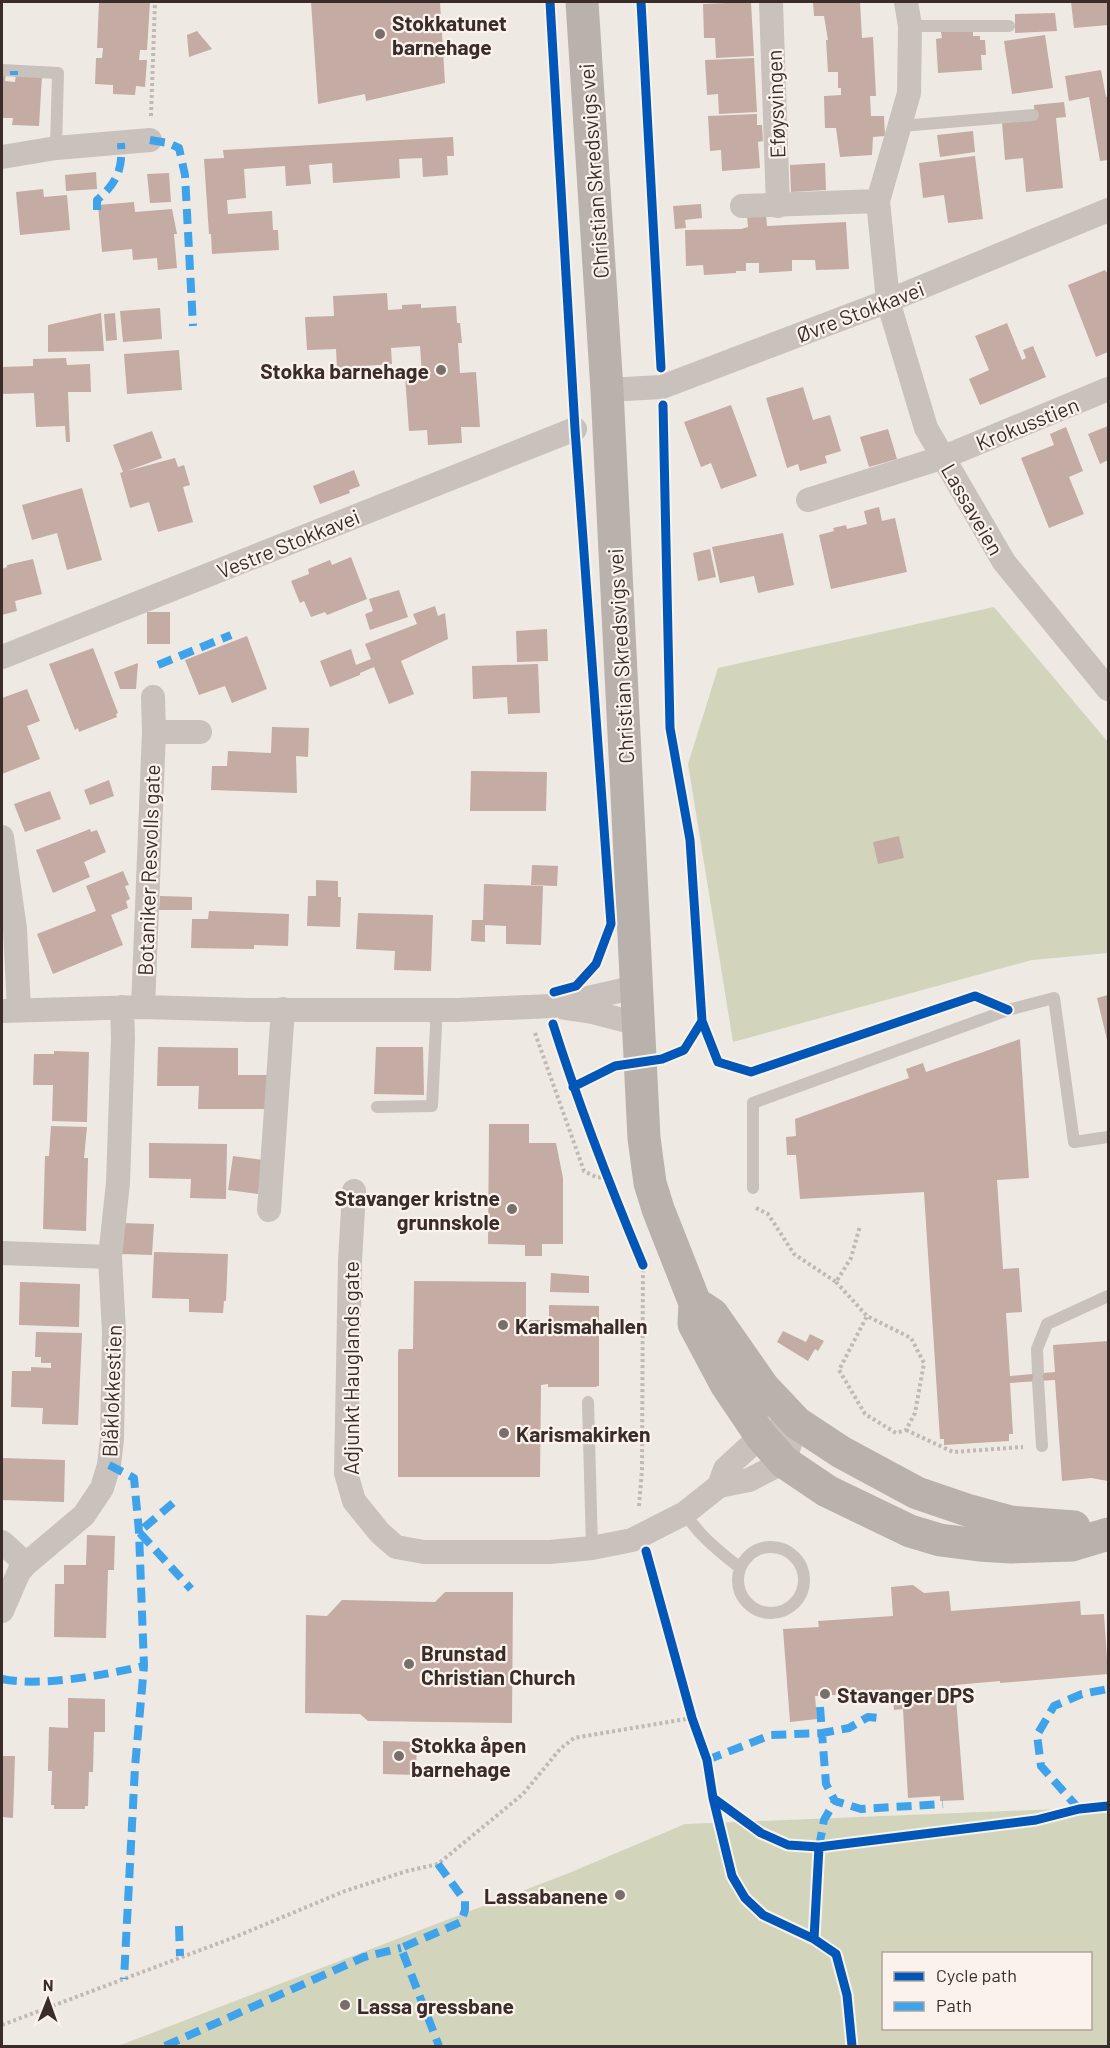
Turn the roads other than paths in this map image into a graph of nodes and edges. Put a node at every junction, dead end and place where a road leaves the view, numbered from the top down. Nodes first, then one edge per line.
1 (582, 2) edge
2 (771, 2) edge
3 (906, 2) edge
4 (910, 26) junction
5 (1009, 26) dead end
6 (2, 70) edge
7 (1033, 115) dead end
8 (901, 126) junction
9 (150, 140) road end
10 (56, 148) junction
11 (2, 157) edge
12 (878, 201) junction
13 (742, 206) dead end
14 (778, 206) junction
15 (1108, 210) edge
16 (888, 301) junction
17 (1108, 389) edge
18 (607, 390) junction
19 (575, 429) dead end
20 (944, 457) junction
21 (808, 500) dead end
22 (2, 657) edge
23 (1099, 662) edge
24 (1108, 689) edge
25 (153, 698) dead end
26 (154, 732) junction
27 (200, 732) dead end
28 (2, 837) edge
29 (636, 987) junction
30 (554, 1006) junction
31 (132, 1007) junction
32 (283, 1009) junction
33 (10, 1010) edge
34 (435, 1010) junction
35 (639, 1033) junction
36 (377, 1107) dead end
37 (1108, 1137) edge
38 (753, 1188) road end
39 (354, 1191) dead end
40 (269, 1210) dead end
41 (2, 1253) edge
42 (110, 1257) junction
43 (1108, 1296) edge
44 (695, 1303) junction
45 (588, 1402) dead end
46 (797, 1423) junction
47 (761, 1436) junction
48 (1042, 1446) road end
49 (784, 1462) junction
50 (719, 1486) junction
51 (685, 1513) junction
52 (1108, 1530) edge
53 (1108, 1534) edge
54 (2, 1542) edge
55 (592, 1548) junction
56 (26, 1564) junction
57 (740, 1568) junction
58 (2, 1611) edge

1 - 18 main road, Christian Skredsvigs vei
2 - 14 street, Eføysvingen
3 - 4 street
4 - 5 lane
4 - 8 street
6 - 10 lane
7 - 8 lane
8 - 12 street
9 - 10 street
10 - 11 street
12 - 14 street
12 - 16 street
13 - 14 street
15 - 16 street, Øvre Stokkavei
16 - 18 street, Øvre Stokkavei
16 - 20 street, Lassaveien
17 - 20 street, Krokusstien
18 - 29 main road, Christian Skredsvigs vei
19 - 22 street, Vestre Stokkavei
20 - 21 street, Krokusstien
20 - 23 street, Lassaveien
23 - 24 street, Lassaveien
25 - 26 street, Botaniker Resvolls gate
26 - 27 street
26 - 31 street, Botaniker Resvolls gate
28 - 33 street
29 - 30 street
29 - 35 main road, Christian Skredsvigs vei
30 - 34 street
30 - 35 street
31 - 32 street
31 - 33 street
31 - 42 street, Blåklokkestien
32 - 34 street
32 - 40 street
34 - 36 lane
35 - 44 main road, Christian Skredsvigs vei
37 - 38 lane
39 - 55 street, Adjunkt Hauglands gate
41 - 42 street
42 - 56 street, Blåklokkestien
43 - 48 lane
44 - 46 main road, Christian Skredsvigs vei
44 - 47 main road, Christian Skredsvigs vei
45 - 55 lane
46 - 47 street, Adjunkt Hauglands gate
46 - 49 street
46 - 52 main road
47 - 49 main road
47 - 50 street, Adjunkt Hauglands gate
49 - 50 street, Adjunkt Hauglands gate
49 - 53 main road
50 - 51 street, Adjunkt Hauglands gate
51 - 55 street, Adjunkt Hauglands gate
51 - 57 lane
54 - 56 street
56 - 58 street, Blåklokkestien
57 - 57 lane

